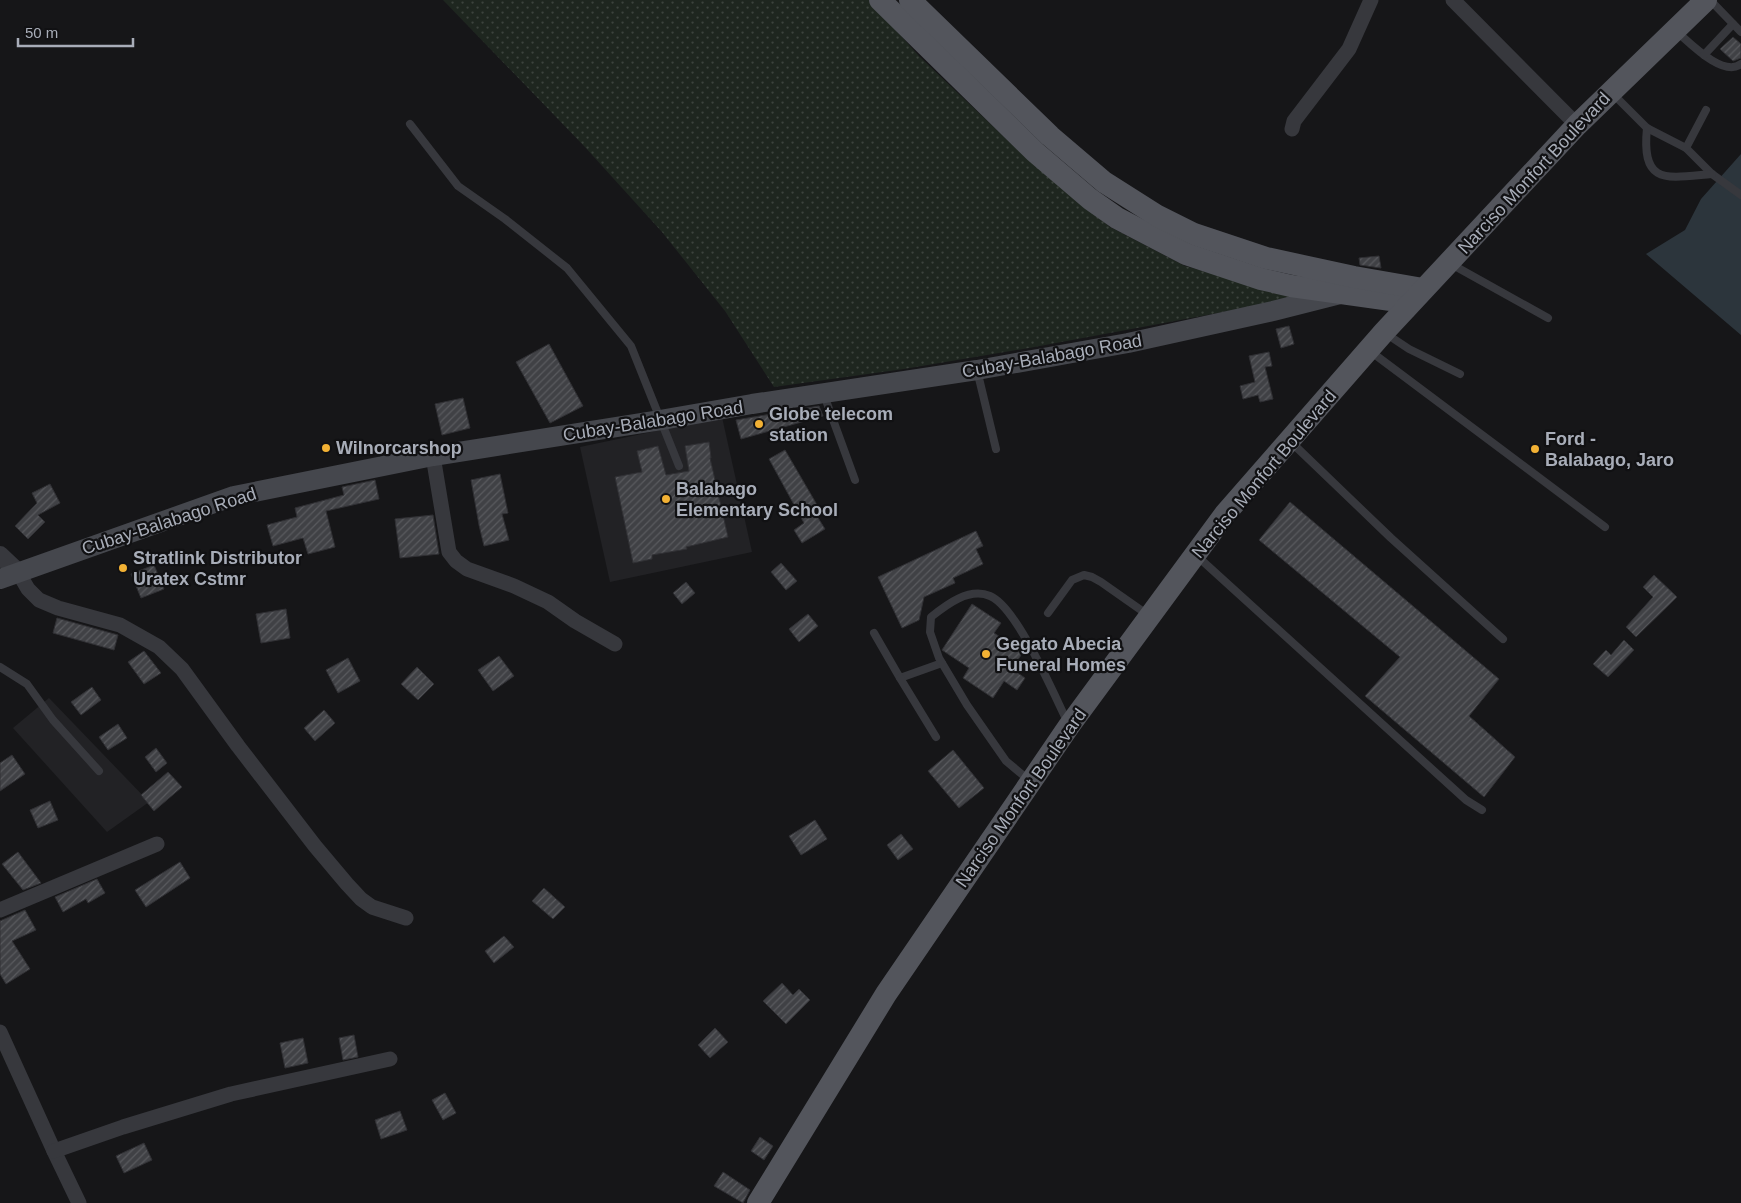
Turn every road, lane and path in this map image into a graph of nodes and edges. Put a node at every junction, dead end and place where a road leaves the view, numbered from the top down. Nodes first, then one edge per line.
1 (880, 0) edge
2 (910, 0) edge
3 (1453, 0) edge
4 (1706, 0) edge
5 (1710, 0) edge
6 (1367, 2) edge
7 (1733, 24) junction
8 (1674, 30) junction
9 (1741, 32) edge
10 (1704, 55) junction
11 (1741, 64) edge
12 (1610, 92) junction
13 (1706, 110) dead end
14 (410, 124) dead end
15 (1576, 125) junction
16 (1647, 128) junction
17 (1292, 129) dead end
18 (1686, 148) junction
19 (1712, 174) junction
20 (1741, 194) edge
21 (1449, 263) junction
22 (1423, 290) junction
23 (1345, 292) junction
24 (1406, 308) junction
25 (1548, 318) dead end
26 (1384, 332) junction
27 (1369, 350) junction
28 (977, 370) junction
29 (1460, 374) dead end
30 (824, 393) junction
31 (661, 420) junction
32 (1289, 440) junction
33 (996, 449) dead end
34 (433, 456) junction
35 (680, 466) dead end
36 (855, 480) dead end
37 (1604, 527) dead end
38 (0, 555) edge
39 (1196, 555) junction
40 (9, 576) edge
41 (1048, 613) dead end
42 (1150, 617) junction
43 (874, 633) dead end
44 (1502, 639) dead end
45 (615, 644) dead end
46 (942, 663) junction
47 (0, 667) edge
48 (900, 678) junction
49 (1069, 726) junction
50 (936, 737) dead end
51 (99, 771) dead end
52 (1032, 782) junction
53 (1482, 810) dead end
54 (157, 844) dead end
55 (0, 910) edge
56 (406, 918) dead end
57 (0, 1032) edge
58 (390, 1059) dead end
59 (54, 1151) junction
60 (79, 1203) edge
61 (758, 1203) edge

1 - 23 main road
2 - 22 main road
3 - 15 street
4 - 8 main road, Narciso Monfort Boulevard
5 - 7 lane
6 - 17 street
7 - 9 lane
7 - 10 lane
8 - 10 lane
8 - 12 main road, Narciso Monfort Boulevard
10 - 11 lane
12 - 15 main road, Narciso Monfort Boulevard
12 - 16 lane
13 - 18 lane
14 - 31 lane
15 - 21 main road, Narciso Monfort Boulevard
16 - 18 lane
16 - 19 lane
18 - 19 lane
19 - 20 lane
21 - 22 main road, Narciso Monfort Boulevard
21 - 25 lane
22 - 24 main road, Narciso Monfort Boulevard
23 - 24 main road
23 - 28 main road, Cubay-Balabago Road
24 - 26 main road, Narciso Monfort Boulevard
26 - 27 main road, Narciso Monfort Boulevard
26 - 29 lane
27 - 32 main road, Narciso Monfort Boulevard
27 - 37 lane
28 - 30 main road, Cubay-Balabago Road
28 - 33 lane
30 - 31 main road, Cubay-Balabago Road
30 - 36 lane
31 - 34 main road, Cubay-Balabago Road
31 - 35 lane
32 - 39 main road, Narciso Monfort Boulevard
32 - 44 lane
34 - 40 main road, Cubay-Balabago Road
34 - 45 street
38 - 40 street
39 - 42 main road, Narciso Monfort Boulevard
39 - 53 lane
40 - 56 street
41 - 42 lane
42 - 49 main road, Narciso Monfort Boulevard
43 - 48 lane
46 - 48 lane
46 - 49 lane
46 - 52 lane
47 - 51 lane
48 - 50 lane
49 - 52 main road, Narciso Monfort Boulevard
52 - 61 main road, Narciso Monfort Boulevard
54 - 55 street
57 - 59 street
58 - 59 street
59 - 60 street

